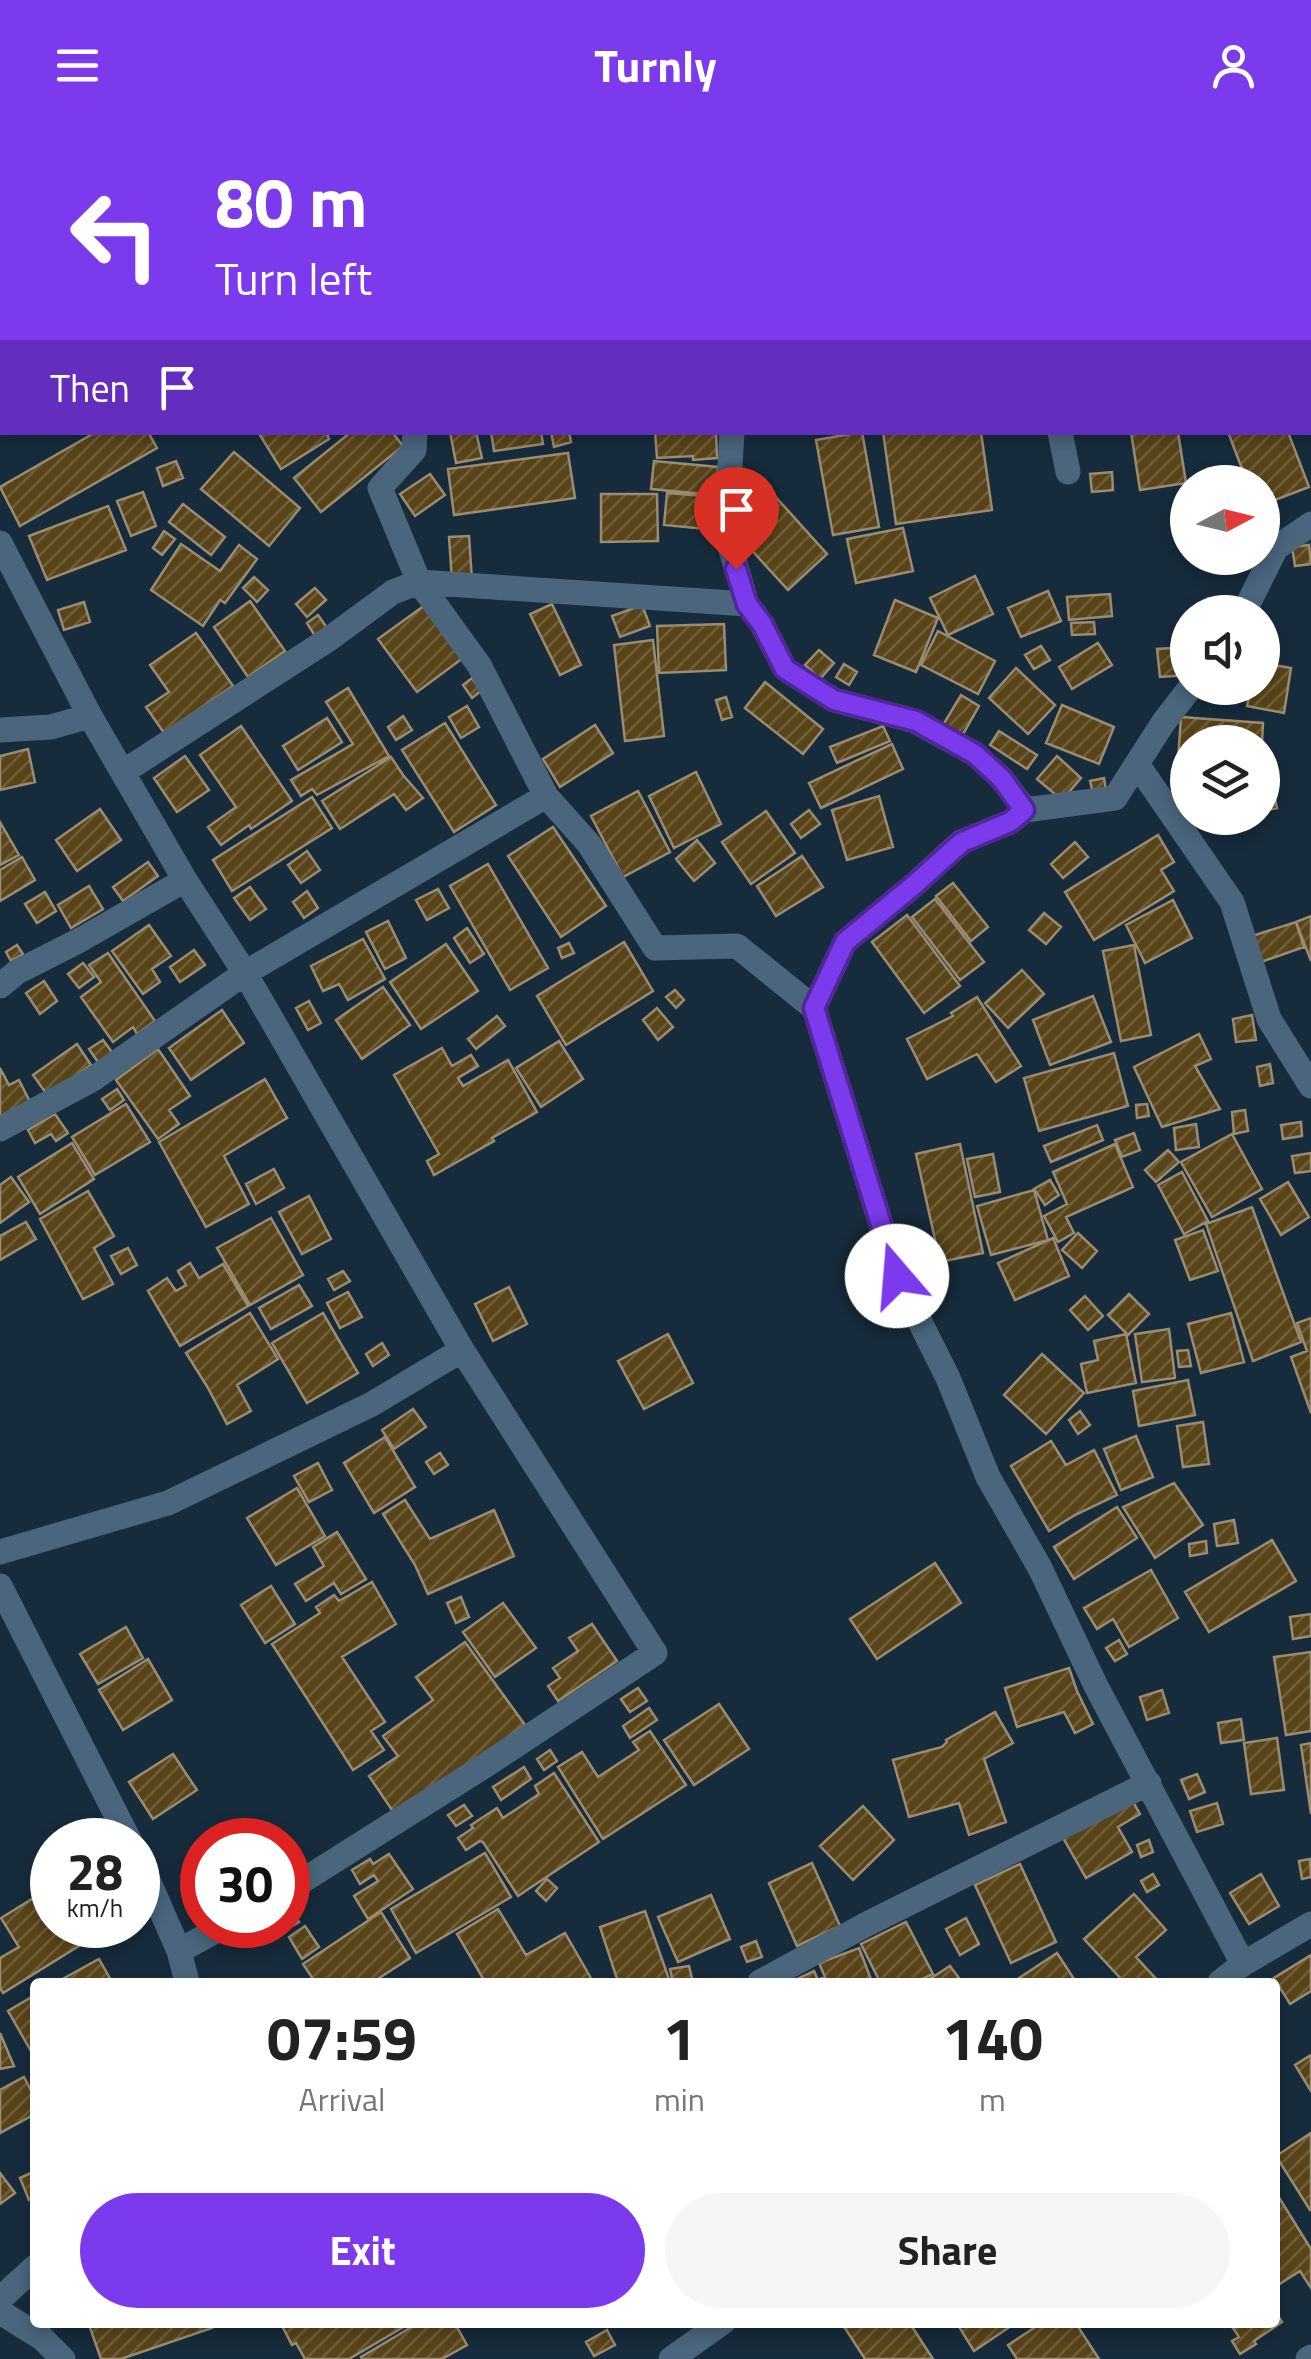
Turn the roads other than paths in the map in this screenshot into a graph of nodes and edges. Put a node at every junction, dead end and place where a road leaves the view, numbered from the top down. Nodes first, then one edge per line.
1 (415, 435) edge
2 (732, 435) edge
3 (1061, 435) edge
4 (1068, 472) dead end
5 (1311, 524) edge
6 (0, 543) edge
7 (420, 582) junction
8 (1252, 595) edge
9 (747, 604) junction
10 (1178, 705) edge
11 (90, 716) junction
12 (0, 730) edge
13 (1137, 764) junction
14 (123, 772) junction
15 (546, 796) junction
16 (1024, 810) junction
17 (185, 880) junction
18 (245, 973) junction
19 (0, 986) edge
20 (814, 1008) junction
21 (1311, 1086) edge
22 (0, 1129) edge
23 (462, 1350) junction
24 (0, 1552) edge
25 (0, 1586) edge
26 (1150, 1783) junction
27 (118, 1818) edge
28 (310, 1876) edge
29 (160, 1907) edge
30 (1311, 1924) edge
31 (184, 1948) edge
32 (179, 1951) junction
33 (1244, 1964) junction
34 (186, 1978) edge
35 (767, 1978) edge
36 (1225, 1978) edge
37 (30, 2272) edge
38 (0, 2299) edge
39 (0, 2312) edge
40 (715, 2328) edge
41 (63, 2359) edge
42 (670, 2359) edge

1 - 7 street
2 - 9 street
3 - 4 street
5 - 8 street
6 - 11 street
7 - 9 street
7 - 14 street
7 - 15 street
9 - 16 street
10 - 13 street
11 - 12 street
11 - 14 street
13 - 16 street
13 - 21 street
14 - 17 street
15 - 18 street
15 - 20 street
16 - 20 street
17 - 18 street
17 - 19 street
18 - 22 street
18 - 23 street
20 - 26 street
23 - 24 street
23 - 28 street
25 - 27 street
26 - 33 street
26 - 35 street
29 - 32 street
30 - 33 street
31 - 32 street
32 - 34 street
33 - 36 street
37 - 38 street
39 - 41 street
40 - 42 street

